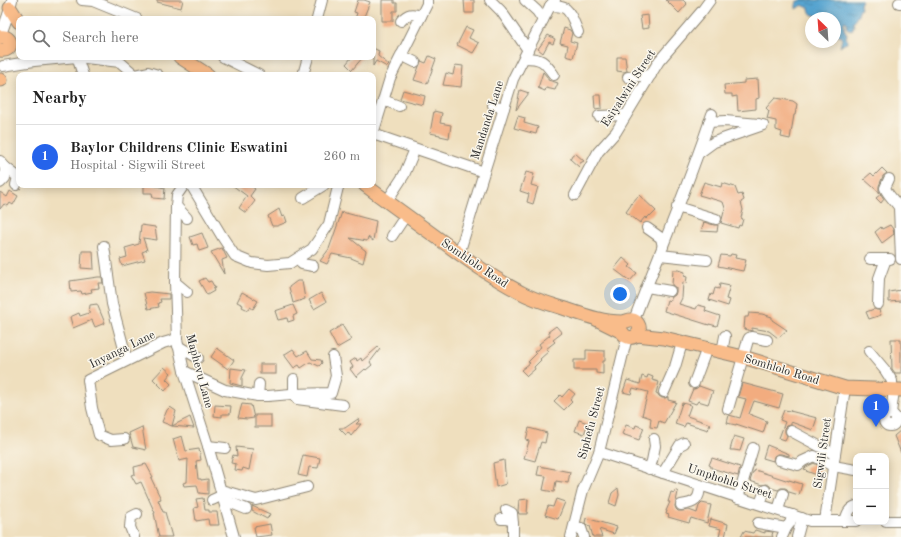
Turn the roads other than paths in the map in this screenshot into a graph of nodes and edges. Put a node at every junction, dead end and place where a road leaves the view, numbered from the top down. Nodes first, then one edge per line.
1 (82, 0) edge
2 (322, 0) edge
3 (427, 0) edge
4 (490, 0) edge
5 (525, 0) edge
6 (709, 0) edge
7 (93, 1) edge
8 (552, 3) edge
9 (12, 11) edge
10 (130, 16) edge
11 (318, 16) edge
12 (421, 16) junction
13 (543, 20) junction
14 (402, 21) dead end
15 (578, 32) dead end
16 (7, 42) edge
17 (526, 54) junction
18 (401, 56) junction
19 (49, 60) edge
20 (78, 60) edge
21 (99, 60) edge
22 (185, 60) edge
23 (229, 60) edge
24 (307, 60) edge
25 (414, 62) dead end
26 (3, 66) junction
27 (81, 72) edge
28 (132, 72) edge
29 (203, 72) edge
30 (253, 72) edge
31 (305, 72) edge
32 (554, 75) dead end
33 (650, 76) junction
34 (628, 77) dead end
35 (0, 81) edge
36 (383, 100) junction
37 (493, 105) dead end
38 (399, 106) dead end
39 (504, 108) junction
40 (626, 115) junction
41 (599, 116) dead end
42 (376, 124) edge
43 (376, 135) edge
44 (415, 149) junction
45 (699, 153) junction
46 (3, 164) edge
47 (484, 172) junction
48 (16, 176) edge
49 (888, 179) dead end
50 (0, 183) edge
51 (182, 188) edge
52 (193, 188) edge
53 (319, 188) edge
54 (338, 188) edge
55 (369, 188) edge
56 (575, 196) dead end
57 (303, 198) dead end
58 (386, 201) junction
59 (176, 206) junction
60 (677, 207) junction
61 (406, 215) junction
62 (187, 218) dead end
63 (716, 219) dead end
64 (647, 228) dead end
65 (392, 236) dead end
66 (104, 246) dead end
67 (661, 251) junction
68 (459, 254) junction
69 (300, 257) junction
70 (870, 259) dead end
71 (886, 259) junction
72 (901, 259) edge
73 (708, 260) dead end
74 (313, 266) dead end
75 (175, 282) junction
76 (647, 287) junction
77 (670, 291) dead end
78 (187, 292) dead end
79 (878, 304) dead end
80 (630, 329) junction
81 (725, 336) dead end
82 (767, 340) dead end
83 (682, 342) junction
84 (177, 343) junction
85 (707, 348) junction
86 (869, 351) dead end
87 (722, 352) junction
88 (333, 357) dead end
89 (744, 357) junction
90 (198, 358) dead end
91 (127, 360) junction
92 (184, 371) junction
93 (294, 379) dead end
94 (694, 382) dead end
95 (259, 384) dead end
96 (344, 387) dead end
97 (845, 388) junction
98 (896, 390) edge
99 (664, 392) dead end
100 (331, 393) junction
101 (294, 394) junction
102 (258, 396) junction
103 (343, 405) dead end
104 (728, 409) dead end
105 (891, 413) dead end
106 (791, 431) dead end
107 (124, 439) dead end
108 (654, 439) dead end
109 (684, 443) dead end
110 (208, 446) junction
111 (226, 448) dead end
112 (753, 448) dead end
113 (599, 452) junction
114 (834, 454) junction
115 (779, 460) dead end
116 (832, 466) junction
117 (649, 469) junction
118 (853, 470) edge
119 (662, 473) junction
120 (700, 485) junction
121 (307, 487) dead end
122 (765, 490) dead end
123 (783, 494) dead end
124 (223, 495) junction
125 (738, 498) junction
126 (212, 500) dead end
127 (760, 504) junction
128 (681, 505) dead end
129 (853, 507) edge
130 (246, 509) dead end
131 (506, 510) dead end
132 (778, 510) junction
133 (137, 514) dead end
134 (797, 517) junction
135 (501, 519) dead end
136 (825, 521) junction
137 (844, 521) junction
138 (853, 521) edge
139 (889, 521) edge
140 (901, 521) edge
141 (758, 523) dead end
142 (513, 524) junction
143 (574, 527) junction
144 (784, 532) edge
145 (134, 537) edge
146 (234, 537) edge
147 (513, 537) edge
148 (571, 537) edge
149 (584, 537) edge
150 (797, 537) edge

1 - 7 street
2 - 11 street
3 - 12 street
4 - 17 street
5 - 13 street
6 - 33 street, Esiyalwini Street
7 - 10 street
8 - 13 street, Mandanda Lane
8 - 15 street
9 - 16 street
12 - 14 street
12 - 18 street
13 - 17 street, Mandanda Lane
16 - 26 street
17 - 32 street
17 - 39 street, Mandanda Lane
18 - 25 street
18 - 36 street
19 - 26 street
20 - 27 street
21 - 28 street
22 - 29 main road
23 - 30 street
24 - 31 street
26 - 35 street
33 - 34 street
33 - 40 street, Esiyalwini Street
36 - 38 street
36 - 42 street
37 - 39 street
39 - 47 street, Mandanda Lane
40 - 41 street
40 - 56 street, Esiyalwini Street
43 - 44 street
44 - 47 street
44 - 58 street
45 - 45 street, Siphefu Street
45 - 60 street, Siphefu Street
46 - 48 street
46 - 50 street
47 - 68 street, Mandanda Lane
49 - 72 street
51 - 59 street, Maphevu Lane
52 - 69 street
53 - 57 street
54 - 69 street
55 - 58 main road, Somhlolo Road
58 - 61 main road, Somhlolo Road
59 - 62 street
59 - 75 street, Maphevu Lane
60 - 63 street
60 - 67 street, Siphefu Street
61 - 65 street
61 - 68 main road, Somhlolo Road
64 - 67 street
66 - 91 street
67 - 73 street
67 - 76 street, Siphefu Street
68 - 80 main road, Somhlolo Road
69 - 74 street
70 - 71 street
71 - 72 street
71 - 79 street
75 - 78 street
75 - 84 street, Maphevu Lane
76 - 77 street
76 - 80 street, Siphefu Street
80 - 83 main road, Somhlolo Road
80 - 113 street, Siphefu Street
81 - 87 street
82 - 89 street
83 - 85 main road, Somhlolo Road
83 - 99 street
84 - 90 street
84 - 91 street, Inyanga Lane
84 - 92 street, Maphevu Lane
85 - 87 main road, Somhlolo Road
85 - 94 street
86 - 98 street
87 - 89 main road, Somhlolo Road
88 - 100 street
89 - 97 main road, Somhlolo Road
89 - 104 street
91 - 107 street, Inyanga Lane
92 - 102 street
92 - 110 street, Maphevu Lane
93 - 101 street
95 - 102 street
96 - 100 street
97 - 98 main road, Somhlolo Road
97 - 114 street, Sigwili Street
98 - 105 street
100 - 101 street
101 - 102 street
101 - 103 street
106 - 114 street
108 - 117 street
109 - 119 street
110 - 111 street
110 - 124 street, Maphevu Lane
112 - 125 street
113 - 117 street, Umphohlo Street
113 - 143 street, Siphefu Street
114 - 116 street, Sigwili Street
115 - 116 street
116 - 118 street
116 - 136 street, Sigwili Street
117 - 119 street, Umphohlo Street
119 - 120 street, Umphohlo Street
120 - 125 street, Umphohlo Street
120 - 128 street
121 - 124 street
122 - 127 street
123 - 132 street
124 - 126 street
124 - 130 street
124 - 146 street, Maphevu Lane
125 - 127 street, Umphohlo Street
127 - 132 street, Umphohlo Street
129 - 137 street
131 - 142 street
132 - 134 street, Umphohlo Street
133 - 145 street
134 - 136 street, Umphohlo Street
134 - 144 street
134 - 150 street
135 - 142 street
136 - 137 street, Umphohlo Street
137 - 138 street, Umphohlo Street
139 - 140 street
141 - 144 street
142 - 147 street
143 - 148 street, Siphefu Street
143 - 149 street

